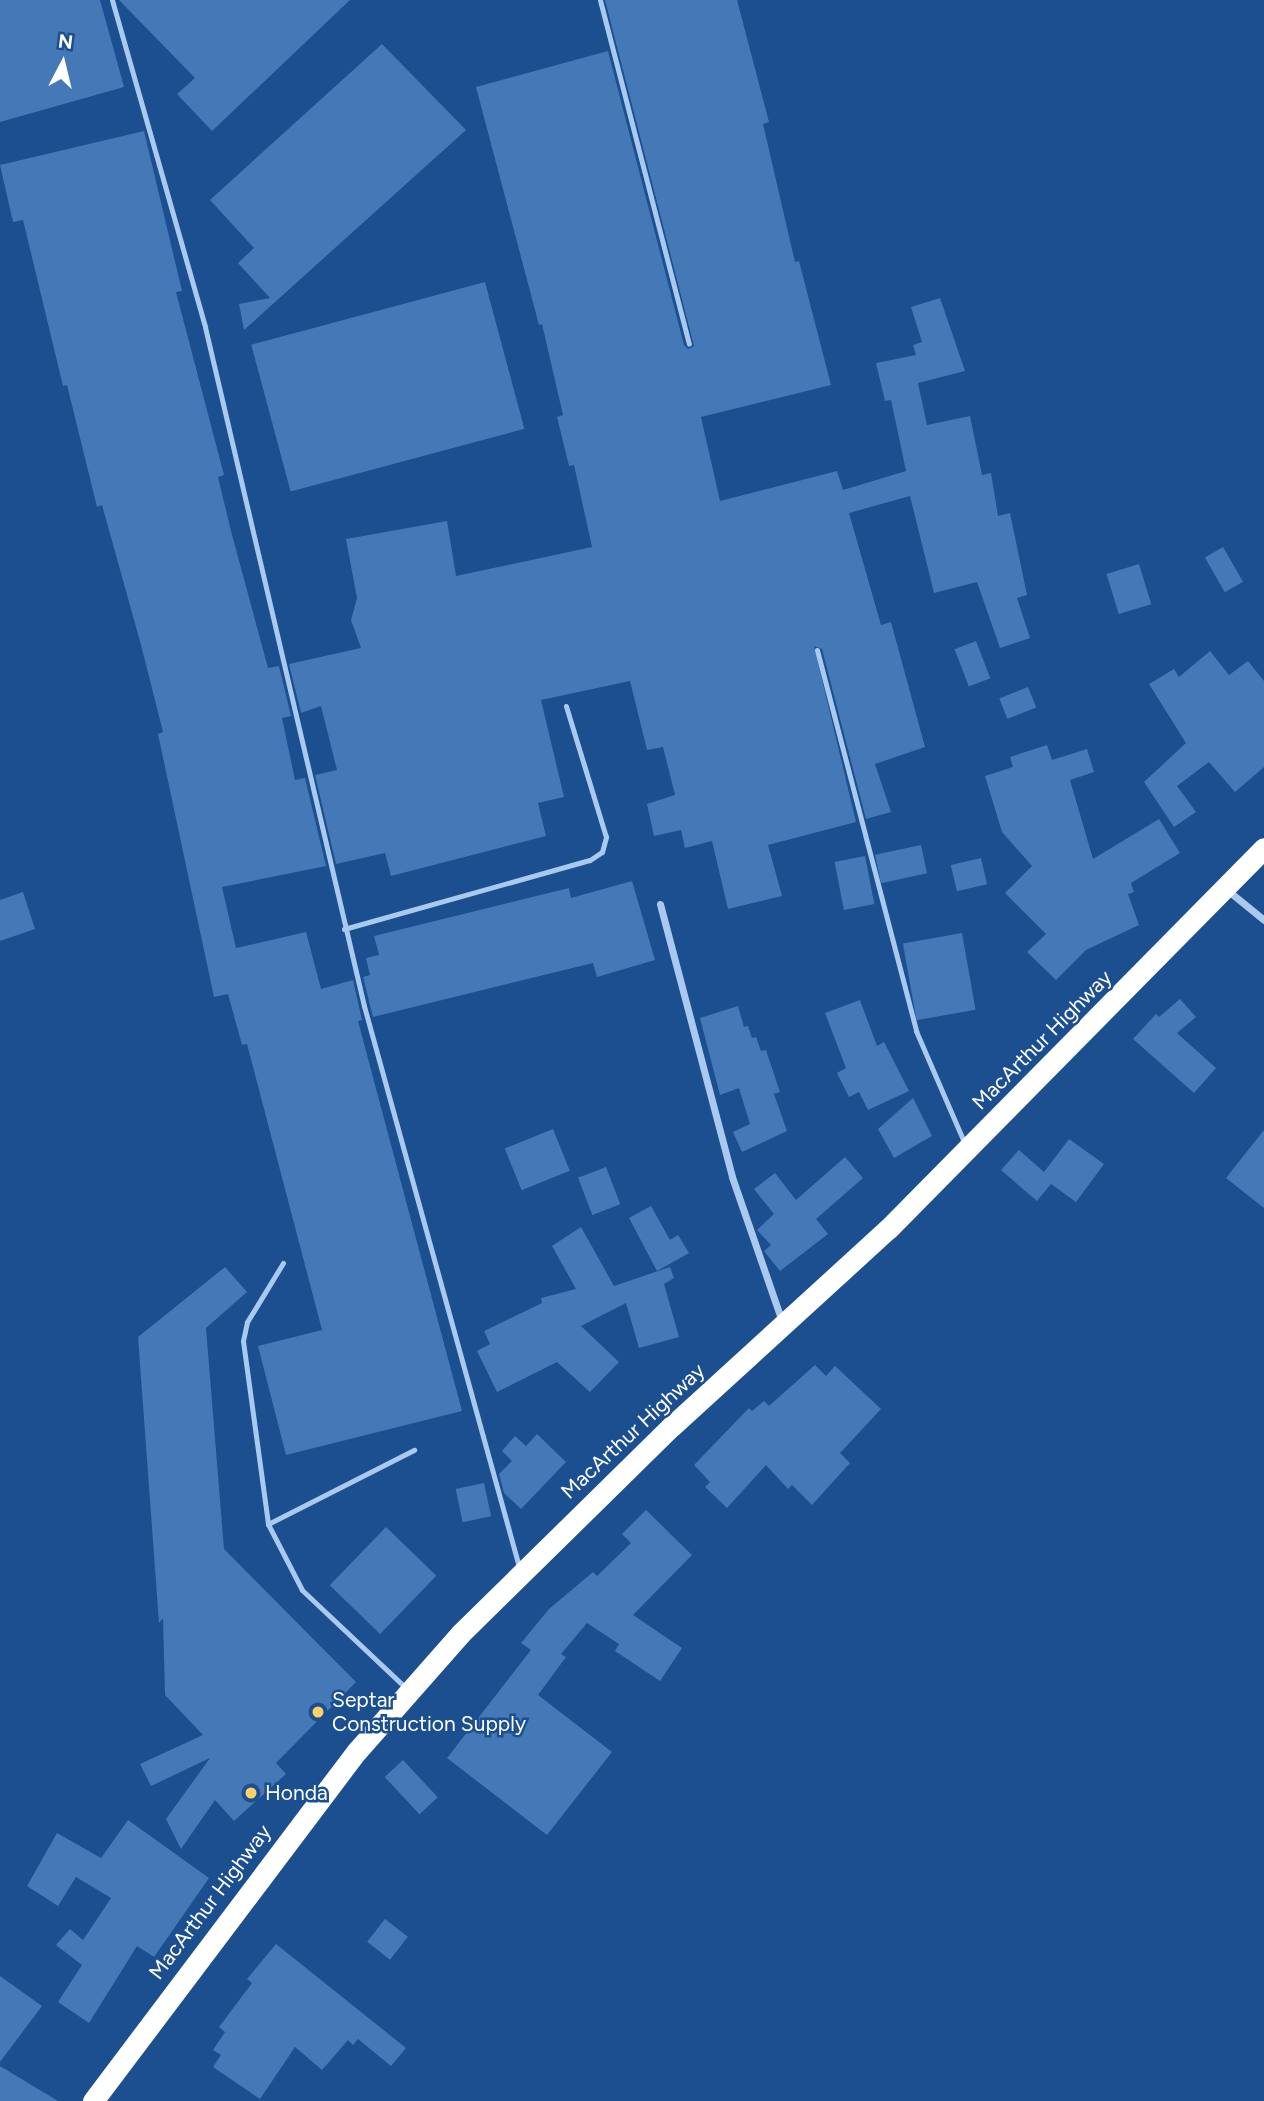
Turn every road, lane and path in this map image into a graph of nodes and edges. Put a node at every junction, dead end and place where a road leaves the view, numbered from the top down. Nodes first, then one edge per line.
1 (113, 0) edge
2 (600, 0) edge
3 (689, 344) dead end
4 (817, 650) dead end
5 (566, 706) dead end
6 (1264, 848) edge
7 (1225, 888) junction
8 (660, 904) dead end
9 (1264, 920) edge
10 (344, 929) junction
11 (967, 1148) junction
12 (284, 1263) dead end
13 (784, 1325) junction
14 (414, 1450) dead end
15 (268, 1524) junction
16 (520, 1573) junction
17 (408, 1690) junction
18 (93, 2101) edge

1 - 10 lane
2 - 3 lane
4 - 11 lane
5 - 10 lane
6 - 7 highway, MacArthur Highway
7 - 9 street
7 - 11 highway, MacArthur Highway
8 - 13 street
10 - 16 lane
11 - 13 highway, MacArthur Highway
12 - 15 lane
13 - 16 highway, MacArthur Highway
14 - 15 lane
15 - 17 lane
16 - 17 highway, MacArthur Highway
17 - 18 highway, MacArthur Highway

